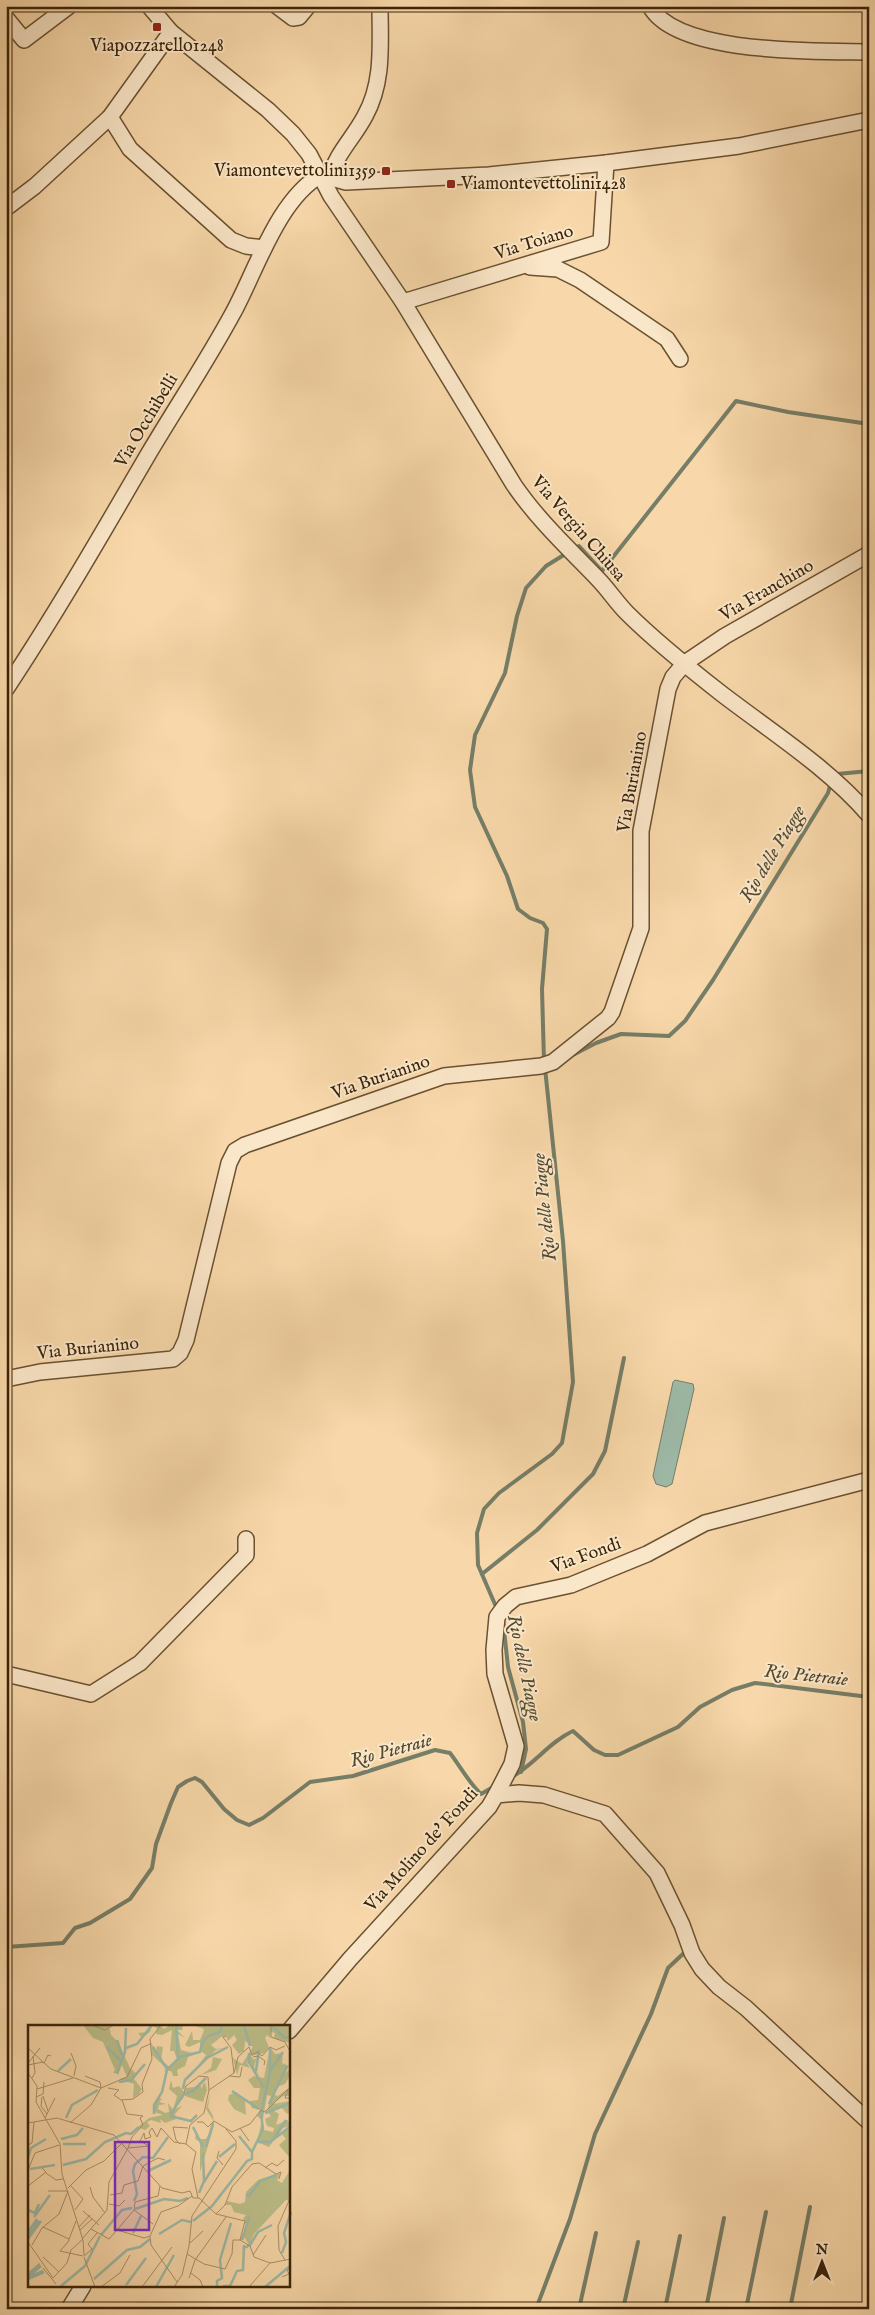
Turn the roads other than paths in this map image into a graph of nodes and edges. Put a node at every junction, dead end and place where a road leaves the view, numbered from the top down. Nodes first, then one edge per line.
1 (68, 6) edge
2 (149, 6) edge
3 (277, 6) edge
4 (308, 6) edge
5 (380, 6) edge
6 (650, 6) edge
7 (6, 18) edge
8 (171, 32) junction
9 (869, 52) edge
10 (110, 117) junction
11 (865, 125) edge
12 (606, 163) junction
13 (326, 175) junction
14 (6, 208) edge
15 (264, 248) junction
16 (521, 266) junction
17 (403, 302) junction
18 (680, 359) dead end
19 (869, 554) edge
20 (685, 663) junction
21 (6, 689) edge
22 (869, 815) edge
23 (6, 1379) edge
24 (869, 1480) edge
25 (246, 1539) dead end
26 (6, 1674) edge
27 (496, 1795) junction
28 (290, 2030) edge
29 (869, 2122) edge
30 (82, 2288) edge
31 (69, 2309) edge

1 - 7 street
2 - 8 street, Via Vergin Chiusa
3 - 4 street
5 - 13 street
6 - 9 street
8 - 10 street
8 - 13 street, Via Vergin Chiusa
10 - 14 street
10 - 15 street
11 - 12 street
12 - 13 street
12 - 16 street, Via Toiano
13 - 15 street, Via Occhibelli
13 - 17 street, Via Vergin Chiusa
15 - 21 street, Via Occhibelli
16 - 17 street, Via Toiano
16 - 18 street
17 - 20 street, Via Vergin Chiusa
19 - 20 street, Via Franchino
20 - 22 street, Via Vergin Chiusa
20 - 23 street, Via Burianino
24 - 27 street, Via Fondi
25 - 26 street
27 - 28 street, Via Molino de' Fondi
27 - 29 street, Via Molino de' Fondi
30 - 31 street

